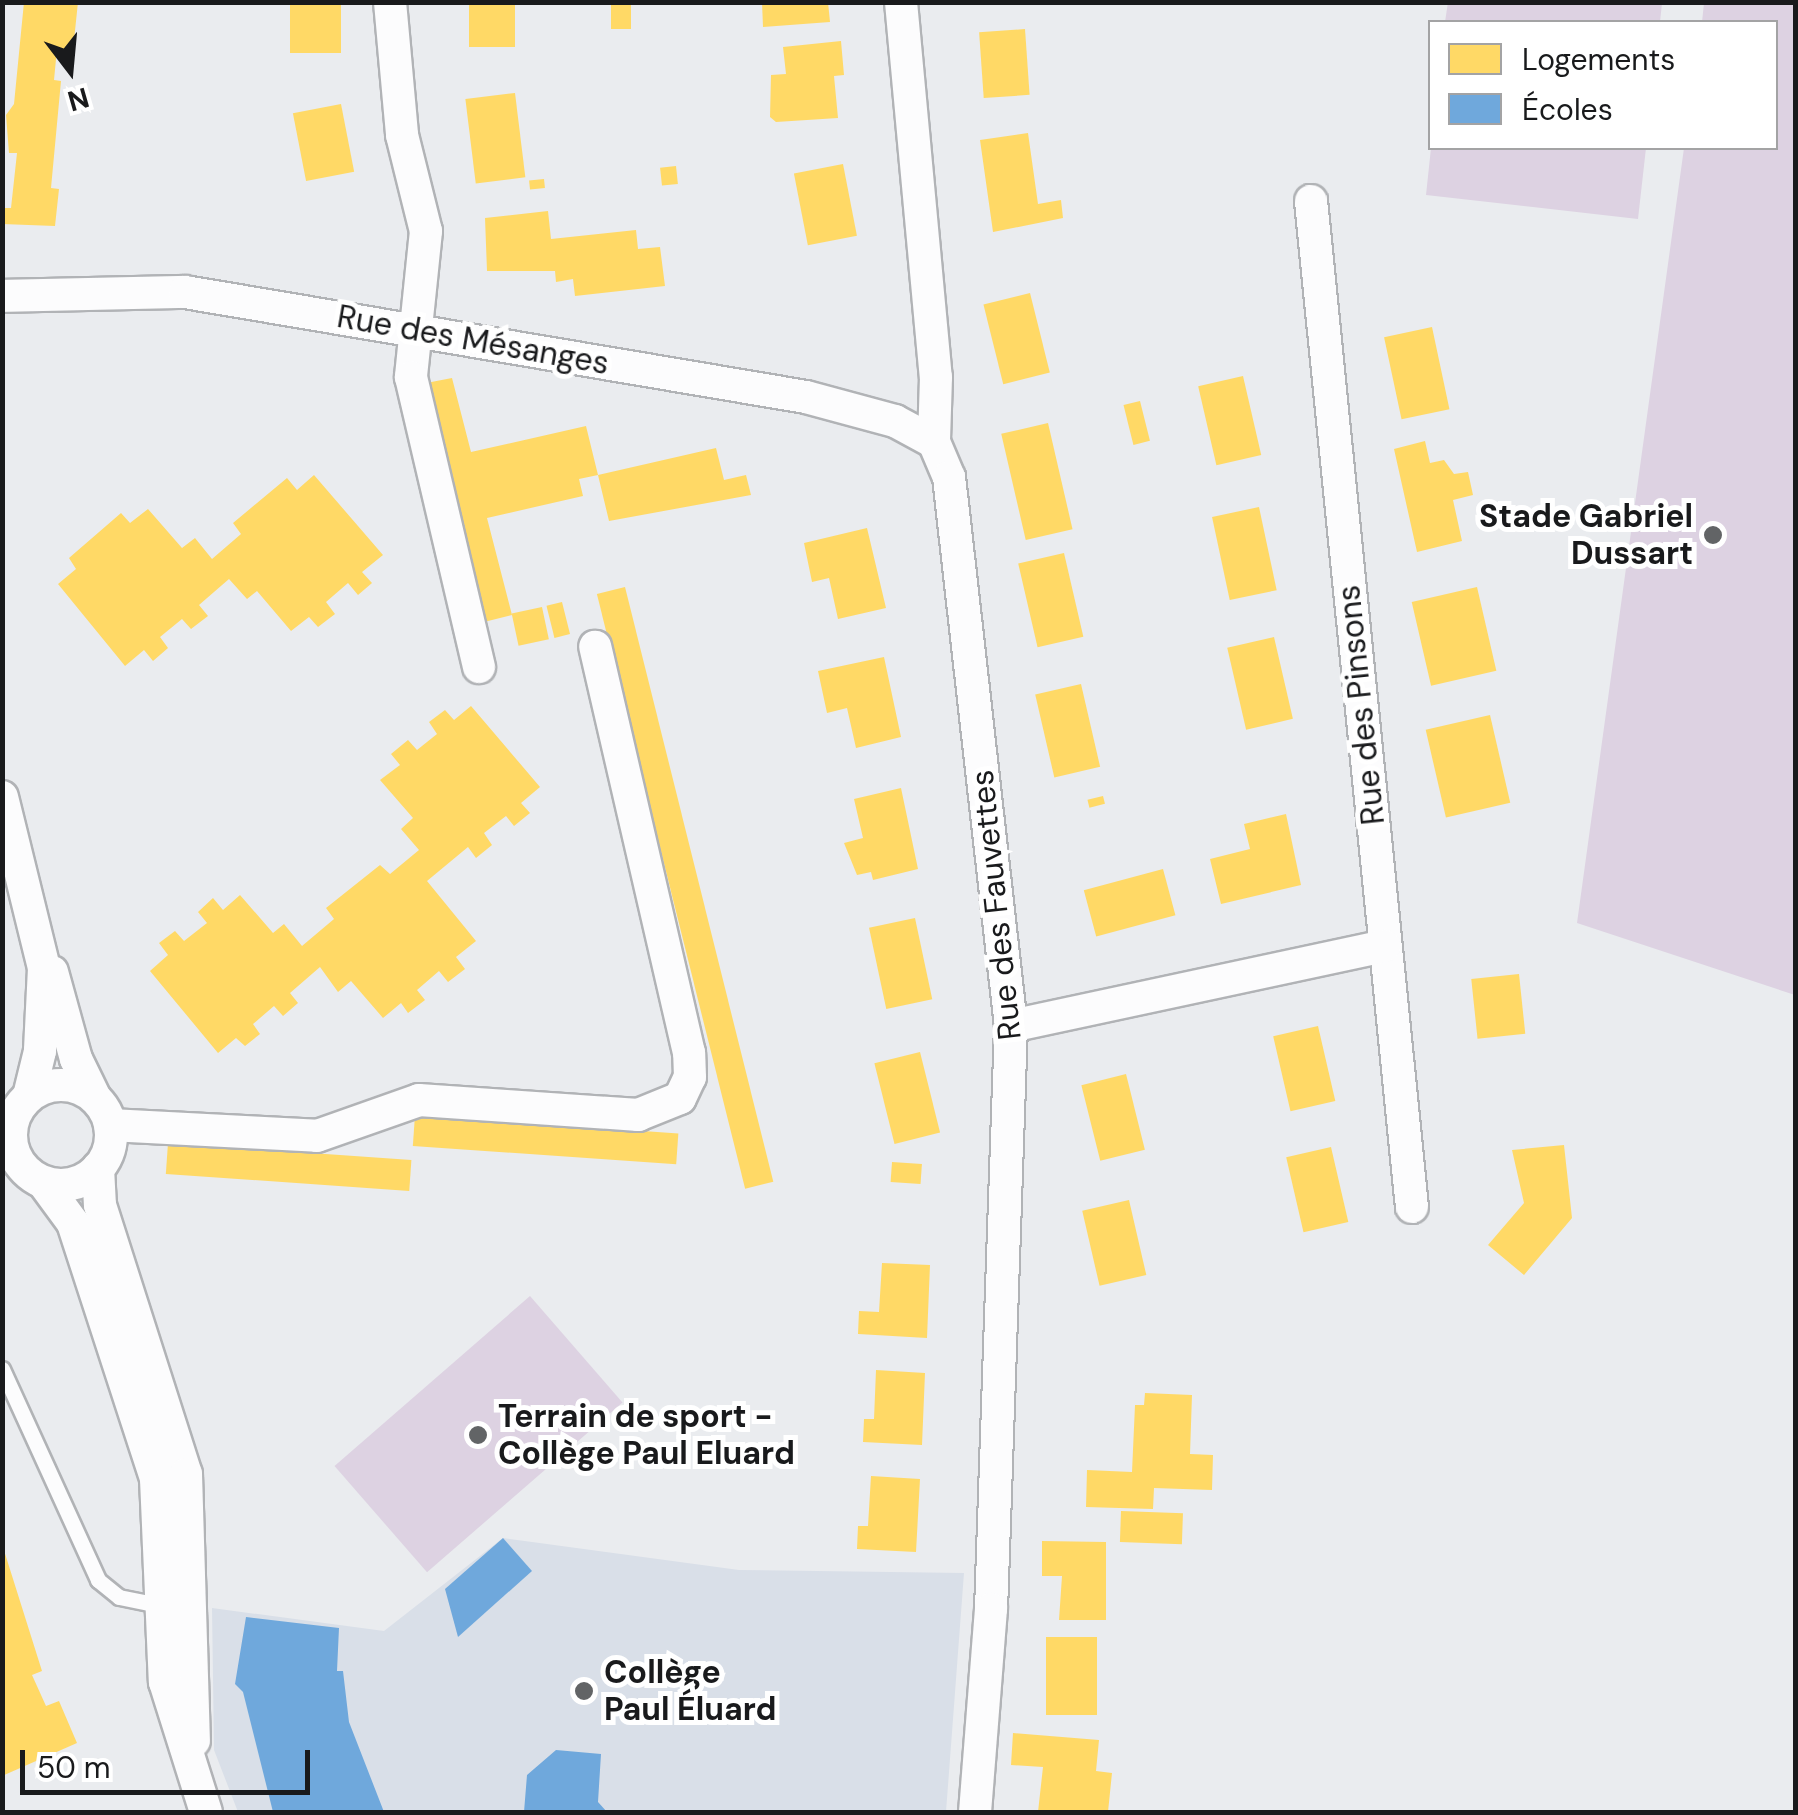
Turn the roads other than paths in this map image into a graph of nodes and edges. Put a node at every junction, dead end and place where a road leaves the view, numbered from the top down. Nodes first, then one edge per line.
1 (390, 2) edge
2 (901, 2) edge
3 (1312, 202) dead end
4 (2, 296) edge
5 (416, 330) junction
6 (934, 442) junction
7 (595, 647) dead end
8 (479, 667) dead end
9 (2, 797) edge
10 (1385, 946) junction
11 (42, 950) junction
12 (1011, 1026) junction
13 (16, 1108) edge
14 (103, 1111) junction
15 (98, 1168) junction
16 (23, 1175) edge
17 (1412, 1208) dead end
18 (2, 1369) edge
19 (159, 1605) junction
20 (196, 1780) junction
21 (206, 1812) edge
22 (975, 1812) edge

1 - 5 street
2 - 6 street, Rue des Fauvettes
3 - 10 street, Rue des Pinsons
4 - 5 street, Rue des Mésanges
5 - 6 street, Rue des Mésanges
5 - 8 street
6 - 12 street, Rue des Fauvettes
7 - 14 street
9 - 11 street
10 - 12 street
10 - 17 street, Rue des Pinsons
11 - 13 street
11 - 14 street
12 - 22 street, Rue des Fauvettes
13 - 14 street
13 - 16 street
14 - 15 street
15 - 16 street
15 - 20 street
16 - 19 street
18 - 19 lane
19 - 20 street
20 - 21 street

